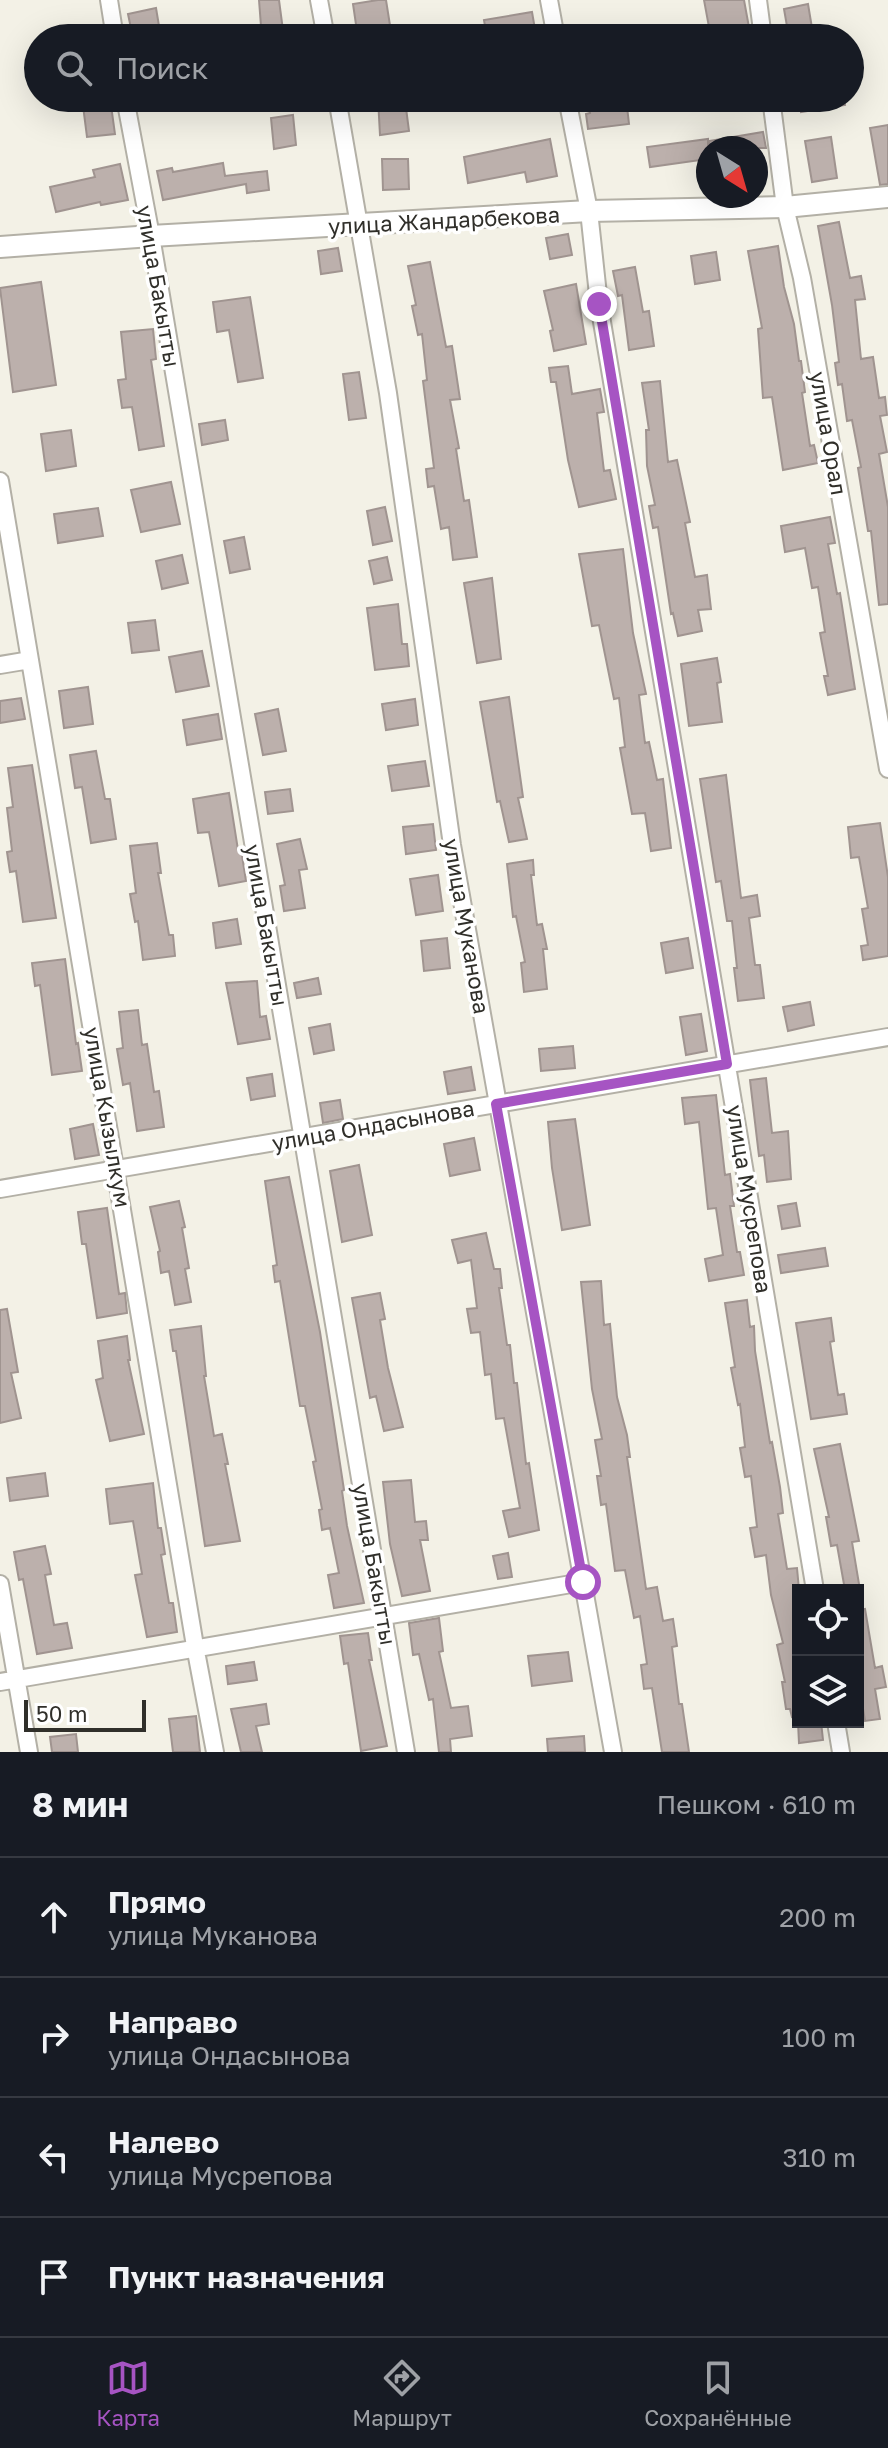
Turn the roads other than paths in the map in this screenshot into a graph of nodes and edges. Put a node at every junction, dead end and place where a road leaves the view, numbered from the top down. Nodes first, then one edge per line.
1 (109, 0) edge
2 (319, 0) edge
3 (549, 0) edge
4 (758, 0) edge
5 (113, 24) edge
6 (323, 24) edge
7 (553, 24) edge
8 (761, 24) edge
9 (128, 112) edge
10 (339, 112) edge
11 (570, 112) edge
12 (773, 112) edge
13 (888, 197) edge
14 (785, 207) junction
15 (589, 211) junction
16 (359, 225) junction
17 (151, 236) junction
18 (0, 247) edge
19 (0, 481) edge
20 (30, 660) junction
21 (0, 665) edge
22 (888, 769) edge
23 (888, 1037) edge
24 (727, 1064) junction
25 (496, 1104) junction
26 (303, 1137) junction
27 (117, 1168) junction
28 (0, 1189) edge
29 (583, 1582) junction
30 (0, 1584) edge
31 (814, 1584) edge
32 (383, 1615) junction
33 (195, 1646) junction
34 (8, 1680) edge
35 (837, 1728) edge
36 (29, 1752) edge
37 (215, 1752) edge
38 (406, 1752) edge
39 (613, 1752) edge
40 (841, 1752) edge

1 - 5 street
2 - 6 street
3 - 7 street
4 - 8 street
9 - 17 street, улица Бакытты
10 - 16 street, улица Муканова
11 - 15 street, улица Мусрепова
12 - 14 street, улица Орал
13 - 14 street, улица Жандарбекова
14 - 15 street, улица Жандарбекова
14 - 22 street, улица Орал
15 - 16 street, улица Жандарбекова
15 - 24 street, улица Мусрепова
16 - 17 street, улица Жандарбекова
16 - 25 street, улица Муканова
17 - 18 street, улица Жандарбекова
17 - 26 street, улица Бакытты
19 - 20 street, улица Кызылкум
20 - 21 street
20 - 27 street, улица Кызылкум
23 - 24 street, улица Ондасынова
24 - 25 street, улица Ондасынова
24 - 31 street, улица Мусрепова
25 - 26 street, улица Ондасынова
25 - 29 street, улица Муканова
26 - 27 street, улица Ондасынова
26 - 32 street, улица Бакытты
27 - 28 street, улица Ондасынова
27 - 33 street, улица Кызылкум
29 - 32 street
29 - 39 street, улица Муканова
30 - 34 street
32 - 33 street
32 - 38 street, улица Бакытты
33 - 34 street
33 - 37 street, улица Кызылкум
34 - 36 street
35 - 40 street

